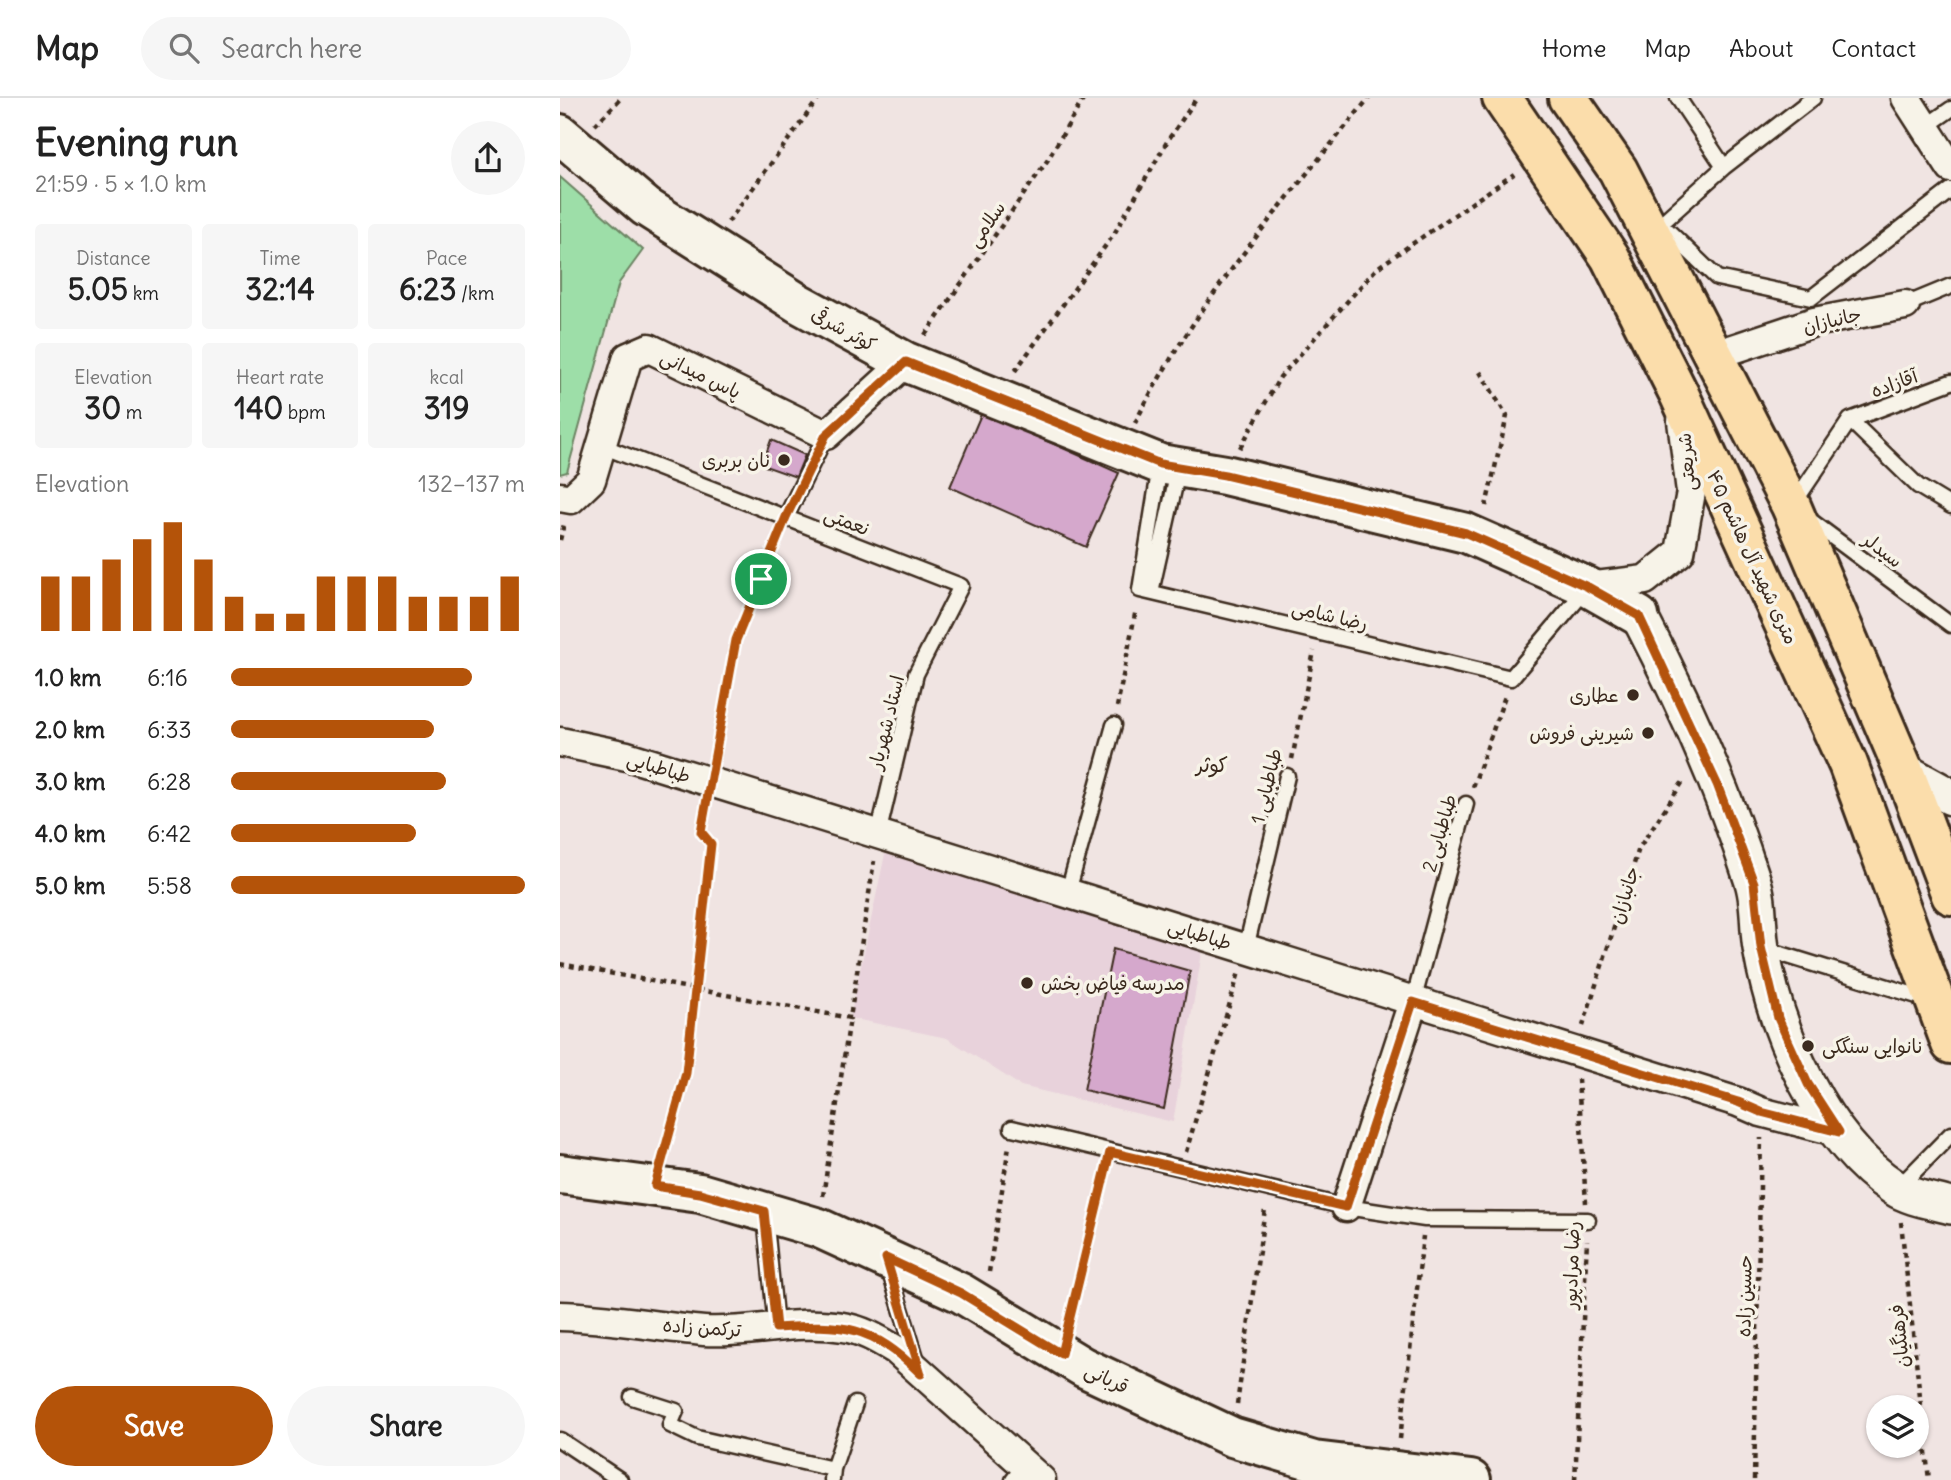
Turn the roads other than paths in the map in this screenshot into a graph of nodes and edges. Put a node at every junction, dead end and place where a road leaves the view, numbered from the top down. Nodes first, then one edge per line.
1 (1502, 98) edge
2 (1568, 98) edge
3 (1678, 98) edge
4 (1812, 98) edge
5 (1906, 98) edge
6 (1951, 109) edge
7 (1925, 127) junction
8 (560, 134) edge
9 (1724, 167) junction
10 (1951, 168) edge
11 (1951, 190) edge
12 (1655, 229) junction
13 (1951, 286) edge
14 (1905, 305) joint
15 (1812, 310) junction
16 (1712, 356) junction
17 (906, 362) junction
18 (1951, 382) edge
19 (1679, 394) junction
20 (1850, 420) junction
21 (826, 435) junction
22 (602, 446) junction
23 (1169, 466) junction
24 (560, 497) edge
25 (1791, 506) junction
26 (1951, 506) edge
27 (786, 517) junction
28 (961, 586) joint
29 (1588, 587) junction
30 (1639, 616) joint
31 (1951, 625) edge
32 (1114, 725) road end
33 (560, 742) edge
34 (1903, 771) junction
35 (1287, 776) road end
36 (1951, 797) edge
37 (1466, 804) road end
38 (878, 835) junction
39 (1068, 892) junction
40 (1951, 895) edge
41 (1761, 947) junction
42 (1247, 948) junction
43 (1934, 1001) junction
44 (1413, 1002) junction
45 (1951, 1044) edge
46 (1012, 1128) road end
47 (1839, 1132) junction
48 (1951, 1134) edge
49 (560, 1174) edge
50 (1897, 1189) junction
51 (1951, 1206) edge
52 (1346, 1207) junction
53 (764, 1211) junction
54 (1588, 1220) road end
55 (886, 1258) junction
56 (560, 1316) edge
57 (776, 1328) junction
58 (921, 1374) junction
59 (632, 1397) dead end
60 (855, 1404) dead end
61 (560, 1440) edge
62 (833, 1474) edge
63 (1026, 1475) edge
64 (1396, 1476) edge
65 (620, 1480) edge
66 (1471, 1480) edge

1 - 19 main road, ۴۵ متری شهید آل هاشم
2 - 12 main road
3 - 9 lane
4 - 9 lane
5 - 7 street
6 - 7 lane
7 - 10 street
8 - 17 main road, کوثر شرقی
9 - 12 lane
11 - 15 lane
12 - 15 lane
12 - 16 main road
13 - 14 lane, جانبازان
14 - 15 street, جانبازان
15 - 16 street, جانبازان
16 - 25 main road
17 - 21 street
17 - 23 main road, کوثر شرقی
18 - 20 lane, آقازاده
19 - 29 street, شریعتی
19 - 43 main road, ۴۵ متری شهید آل هاشم
20 - 25 lane
20 - 26 lane
21 - 22 street, پاس میدانی
21 - 27 lane
22 - 24 street, پاس میدانی
22 - 27 lane, نعمتی
23 - 29 main road, کوثر شرقی
23 - 29 lane, رضا شامی
25 - 31 lane, سیدلر
25 - 34 main road
27 - 28 lane, نعمتی
28 - 38 lane, استاد شهریار
29 - 30 main road, کوثر شرقی
30 - 41 street
32 - 39 lane
33 - 38 street, طباطبایی
34 - 36 street
34 - 40 main road
35 - 42 lane, طباطبایی 1
37 - 44 lane, طباطبایی 2
38 - 39 street, طباطبایی
39 - 42 street, طباطبایی
41 - 43 lane
41 - 47 street
42 - 44 street, طباطبایی
43 - 45 main road, ۴۵ متری شهید آل هاشم
44 - 47 street, طباطبایی
44 - 52 street
46 - 52 lane
47 - 50 street
48 - 50 lane
49 - 53 main road, قربانی
50 - 51 street
52 - 54 lane
53 - 55 main road, قربانی
53 - 57 lane
55 - 58 lane
55 - 64 main road, قربانی
56 - 57 street, ترکمن زاده
57 - 58 street, ترکمن زاده
58 - 63 street, ترکمن زاده
59 - 62 lane
60 - 62 lane
61 - 65 lane
64 - 66 main road, قربانی

